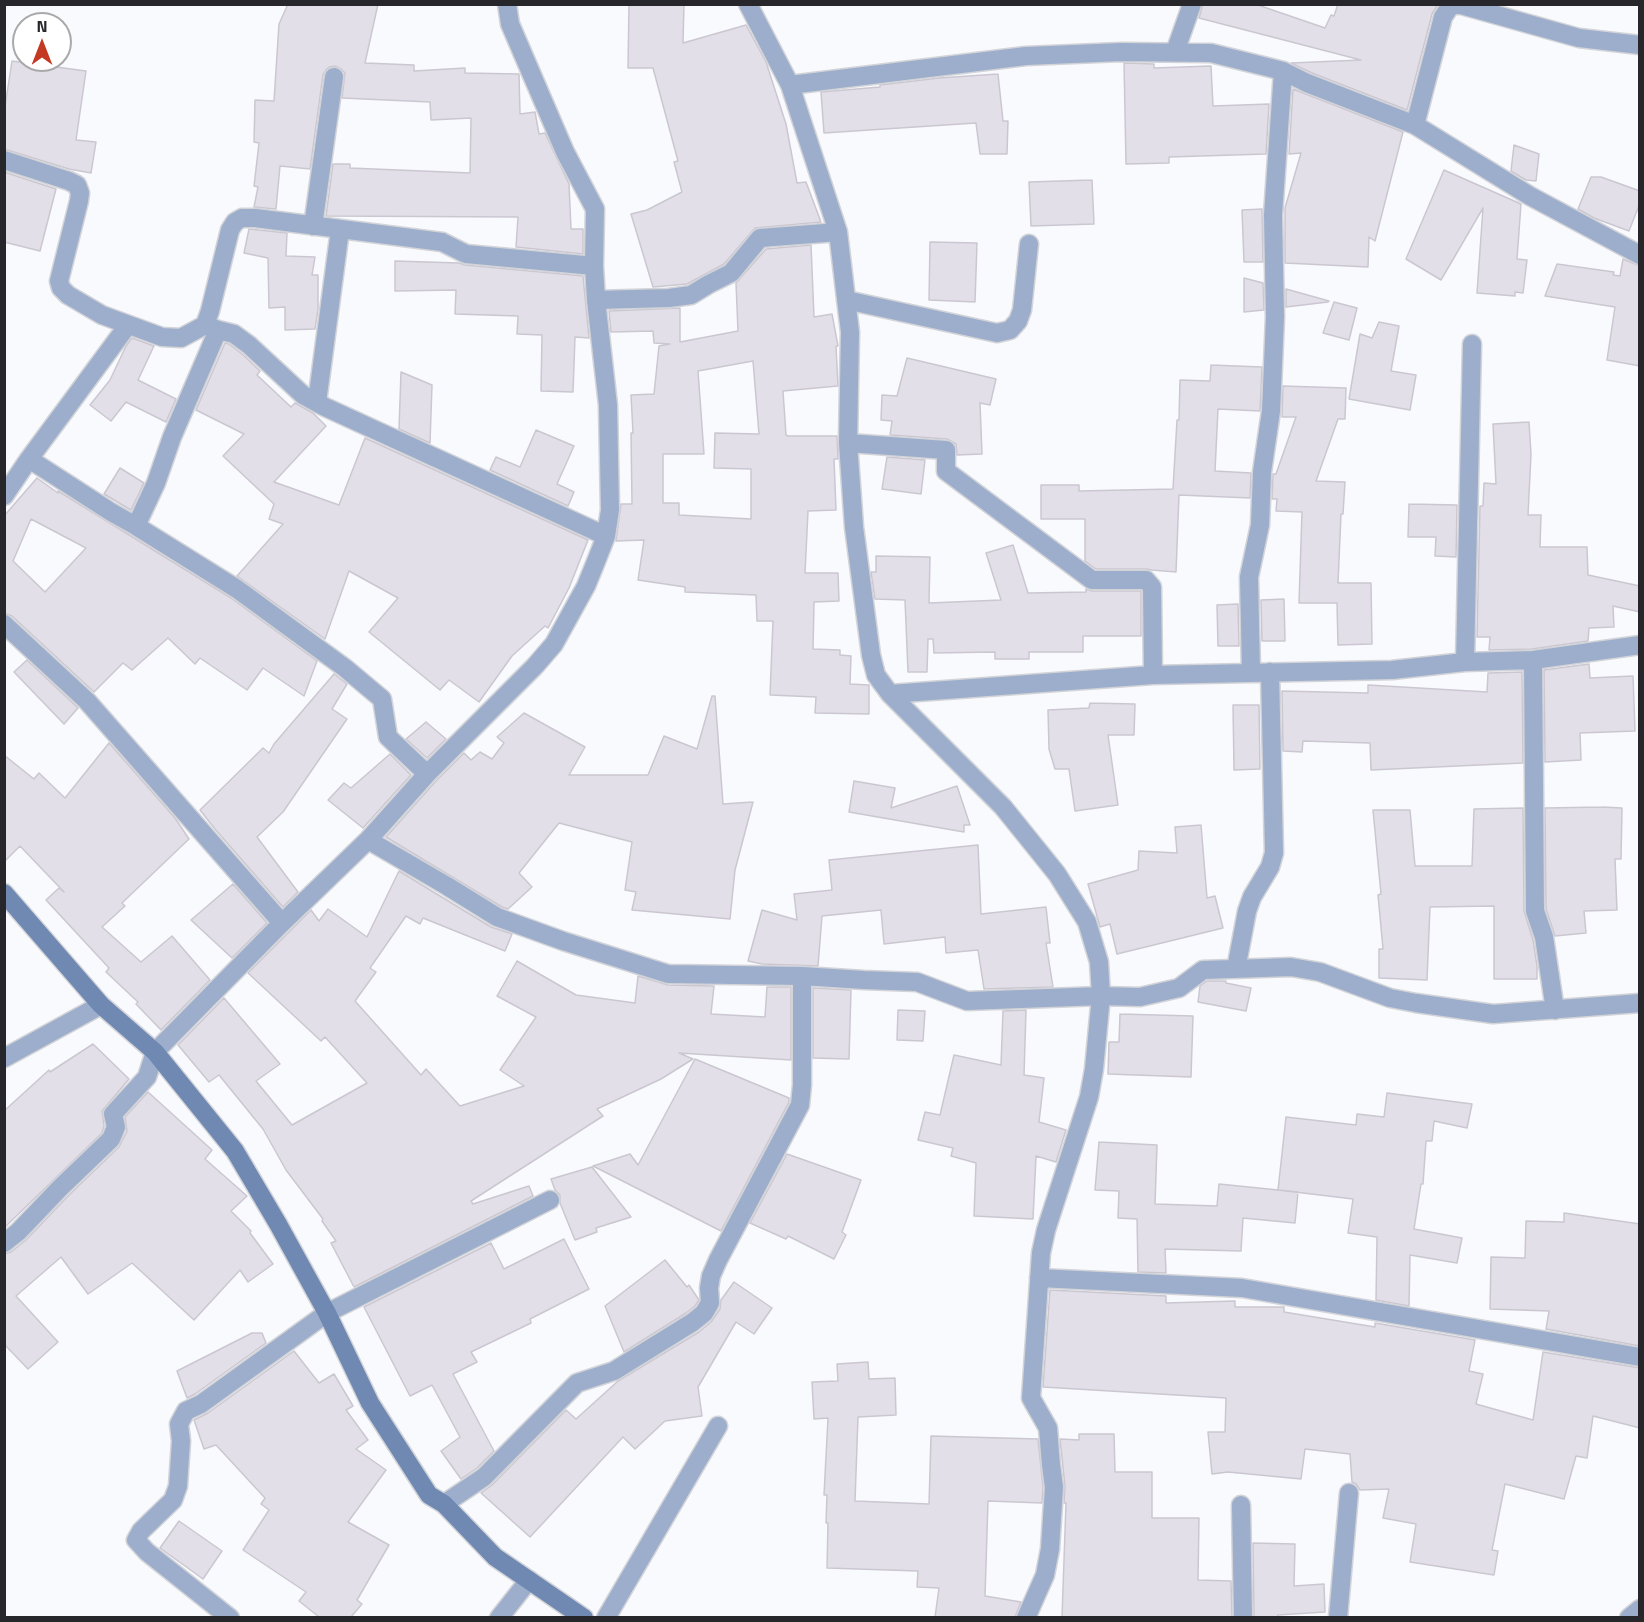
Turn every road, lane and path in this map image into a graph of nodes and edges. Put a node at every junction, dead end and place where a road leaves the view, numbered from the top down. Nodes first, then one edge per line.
1 (507, 4) edge
2 (748, 4) edge
3 (1192, 4) edge
4 (1640, 45) edge
5 (1175, 52) junction
6 (1283, 71) junction
7 (334, 77) dead end
8 (790, 85) junction
9 (1415, 124) junction
10 (4, 160) edge
11 (314, 226) junction
12 (340, 230) junction
13 (838, 232) junction
14 (1029, 244) dead end
15 (1640, 255) edge
16 (594, 266) junction
17 (596, 300) junction
18 (846, 300) junction
19 (128, 325) junction
20 (211, 327) junction
21 (1472, 344) dead end
22 (317, 402) junction
23 (848, 443) junction
24 (29, 459) junction
25 (4, 496) edge
26 (136, 526) junction
27 (606, 536) junction
28 (4, 624) edge
29 (1640, 645) edge
30 (1533, 660) junction
31 (1465, 662) junction
32 (1261, 672) junction
33 (1153, 675) junction
34 (890, 694) junction
35 (427, 774) junction
36 (368, 840) junction
37 (8, 904) edge
38 (282, 923) junction
39 (1236, 969) junction
40 (802, 976) junction
41 (1101, 996) junction
42 (1640, 1003) edge
43 (101, 1005) junction
44 (1555, 1010) junction
45 (155, 1052) junction
46 (4, 1058) edge
47 (550, 1200) dead end
48 (4, 1243) edge
49 (1039, 1278) junction
50 (327, 1313) junction
51 (1640, 1357) edge
52 (718, 1426) dead end
53 (1349, 1493) dead end
54 (444, 1504) junction
55 (1241, 1505) dead end
56 (529, 1580) junction
57 (1640, 1609) edge
58 (230, 1617) edge
59 (499, 1617) edge
60 (585, 1617) edge
61 (606, 1617) edge
62 (1026, 1617) edge
63 (1243, 1617) edge
64 (1338, 1617) edge
65 (1629, 1617) edge

1 - 16 street
2 - 8 street
3 - 5 street
4 - 9 street
5 - 6 street
5 - 8 street
6 - 9 street
6 - 32 street
7 - 11 street
8 - 13 street
9 - 15 street
10 - 19 street
11 - 12 street
11 - 20 street
12 - 16 street
12 - 22 street
13 - 17 street
13 - 18 street
14 - 18 street
16 - 17 street
17 - 27 street
18 - 23 street
19 - 20 street
19 - 24 street
20 - 22 street
20 - 26 street
21 - 31 street
22 - 27 street
23 - 33 street
23 - 34 street
24 - 25 street
24 - 26 street
26 - 35 street
27 - 35 street
28 - 38 street
29 - 30 street
30 - 31 street
30 - 44 street
31 - 32 street
32 - 33 street
32 - 39 street
33 - 34 street
34 - 41 street
35 - 36 street
36 - 38 street
36 - 40 street
37 - 43 main road
38 - 45 street
39 - 41 street
39 - 44 street
40 - 41 street
40 - 54 street
41 - 49 street
42 - 44 street
43 - 45 main road
43 - 46 street
45 - 48 street
45 - 50 main road
47 - 50 street
49 - 51 street
49 - 62 street
50 - 54 main road
50 - 58 street
52 - 61 street
53 - 64 street
54 - 56 main road
55 - 63 street
56 - 59 street
56 - 60 main road
57 - 65 street

